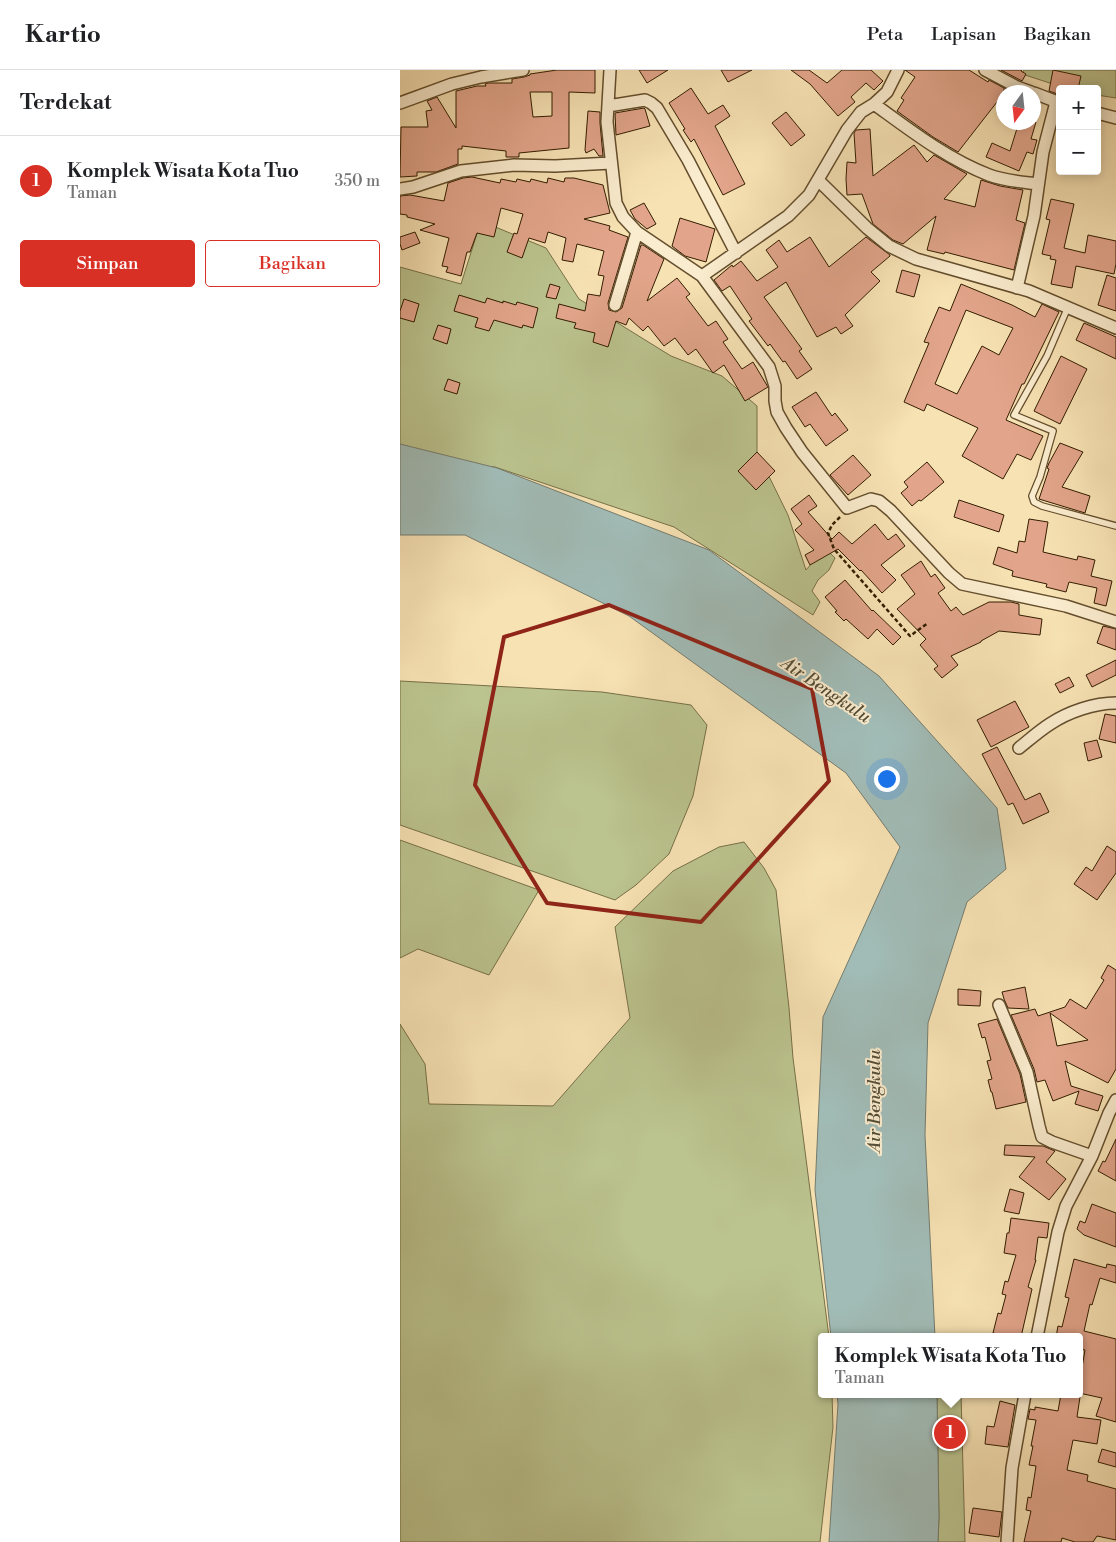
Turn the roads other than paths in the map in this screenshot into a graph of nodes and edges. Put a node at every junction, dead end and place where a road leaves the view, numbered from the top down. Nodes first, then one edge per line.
1 (523, 70) edge
2 (610, 70) edge
3 (898, 70) edge
4 (985, 70) edge
5 (1013, 85) edge
6 (1041, 96) edge
7 (1056, 101) edge
8 (400, 102) edge
9 (874, 104) junction
10 (608, 106) junction
11 (1056, 109) edge
12 (1101, 114) edge
13 (1116, 118) edge
14 (611, 163) junction
15 (818, 180) junction
16 (1038, 184) junction
17 (400, 189) edge
18 (637, 232) junction
19 (736, 253) junction
20 (702, 276) junction
21 (1017, 288) junction
22 (615, 305) dead end
23 (1068, 308) junction
24 (1116, 328) edge
25 (1116, 526) edge
26 (1116, 622) edge
27 (1116, 703) edge
28 (1019, 748) dead end
29 (999, 1004) dead end
30 (1116, 1100) edge
31 (1092, 1156) junction
32 (1038, 1333) edge
33 (1024, 1398) edge
34 (1007, 1542) edge

1 - 8 street
2 - 10 street
3 - 9 street
4 - 5 street
6 - 7 street
9 - 15 street
9 - 16 street
10 - 14 street
10 - 19 street
11 - 16 street
12 - 13 street
14 - 17 street
14 - 18 street
15 - 19 street
15 - 21 street
16 - 21 street
18 - 20 street
18 - 22 street
19 - 20 street
20 - 26 street
21 - 23 street
23 - 24 street
23 - 25 lane
27 - 28 street
29 - 31 street
30 - 31 street
31 - 32 street
33 - 34 street

